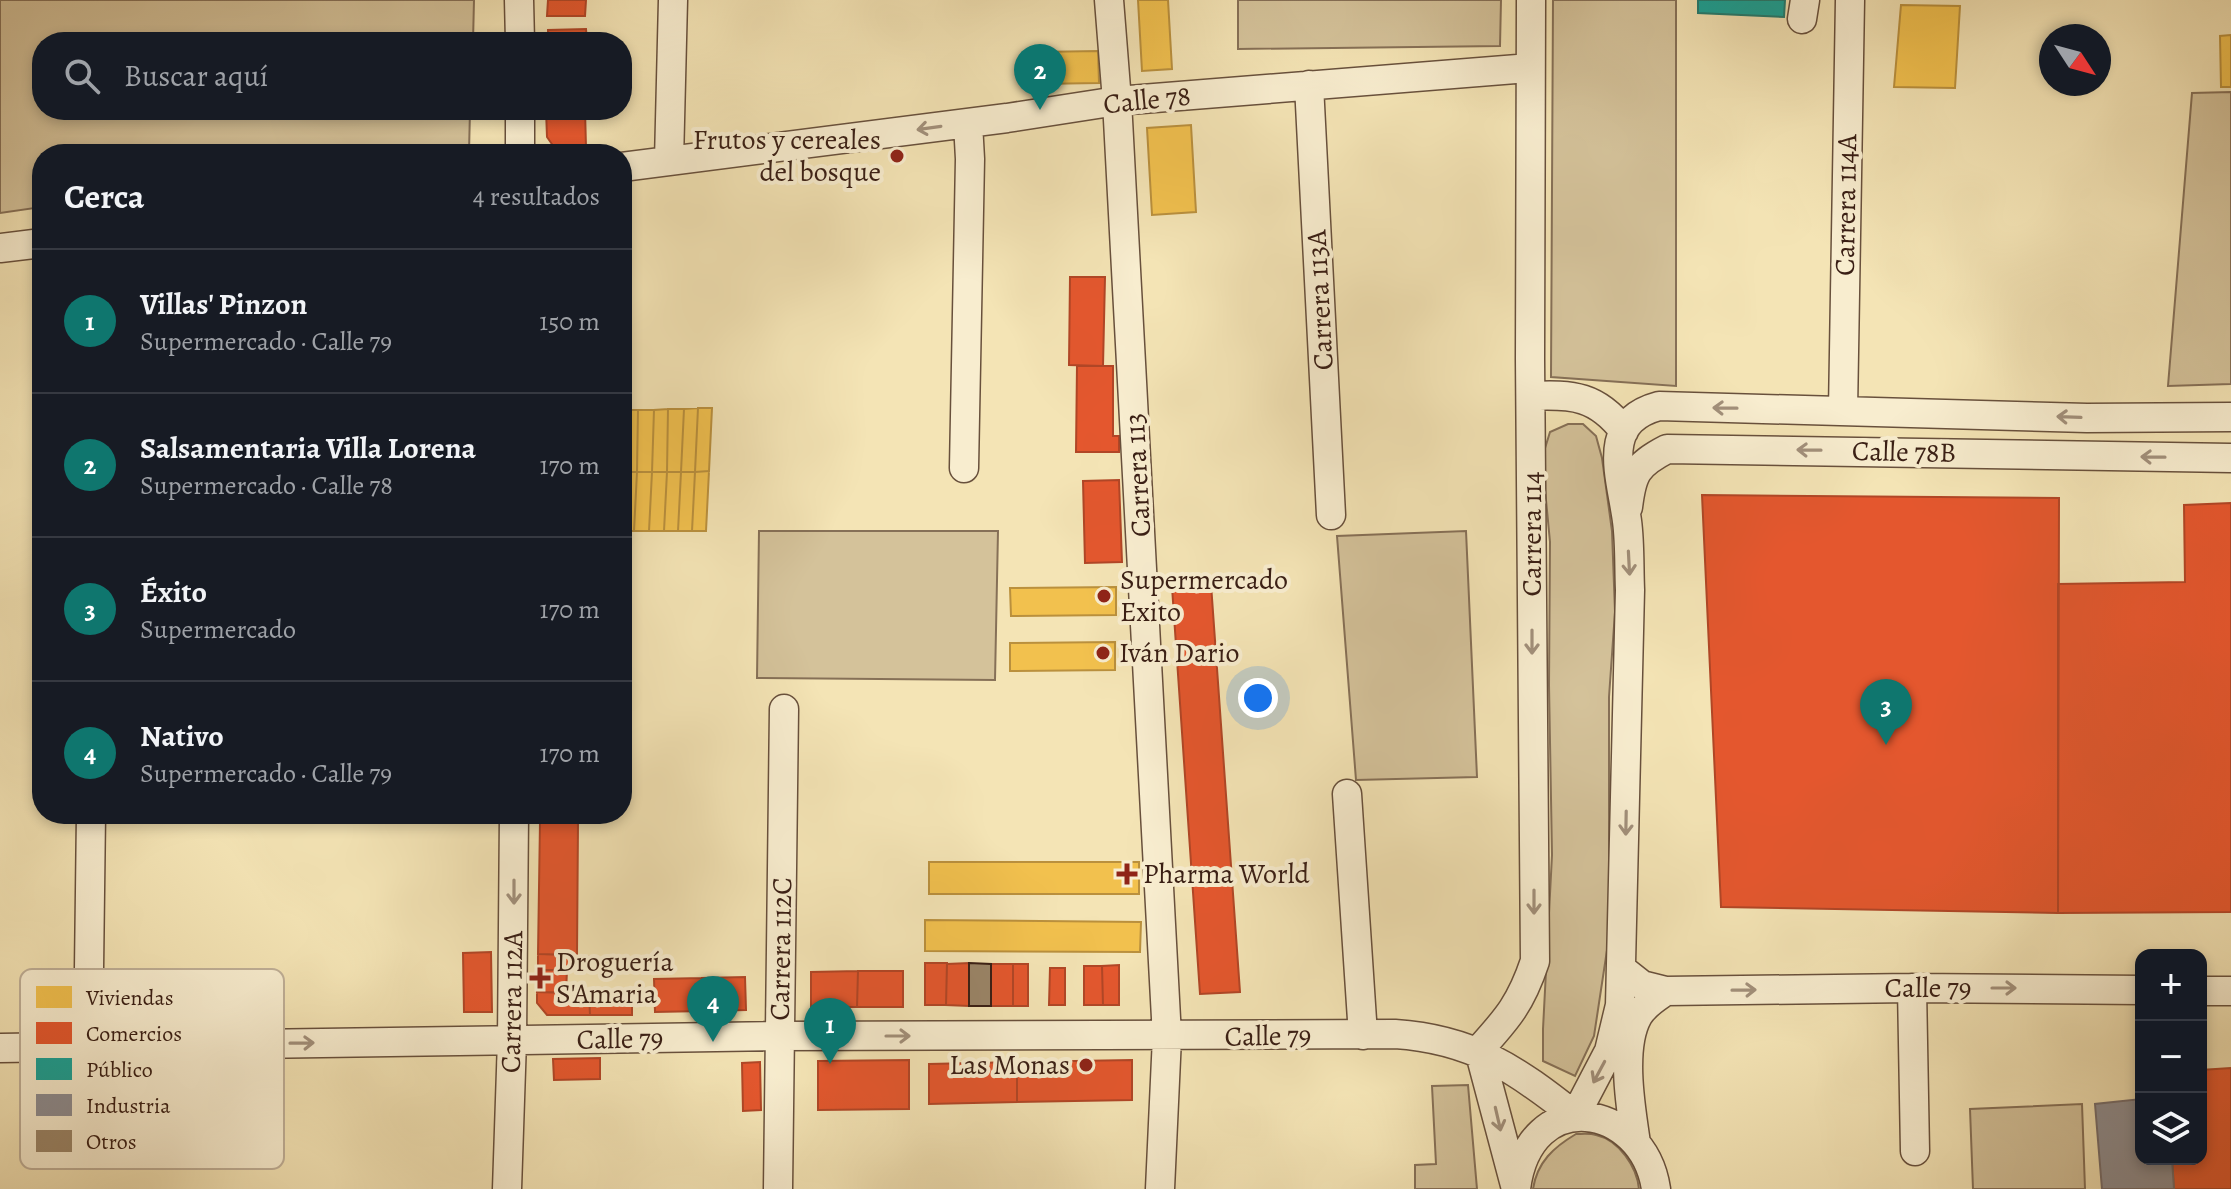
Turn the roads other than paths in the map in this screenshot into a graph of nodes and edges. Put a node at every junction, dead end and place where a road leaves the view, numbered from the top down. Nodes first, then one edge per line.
1 (519, 0) edge
2 (673, 0) edge
3 (1109, 0) edge
4 (1531, 0) edge
5 (1850, 0) edge
6 (520, 32) edge
7 (1530, 68) junction
8 (1309, 85) junction
9 (1117, 101) junction
10 (520, 120) edge
11 (968, 123) junction
12 (520, 144) edge
13 (669, 161) junction
14 (632, 166) edge
15 (32, 244) edge
16 (0, 248) edge
17 (1531, 396) junction
18 (1843, 411) junction
19 (2231, 417) edge
20 (1624, 431) junction
21 (2231, 458) edge
22 (964, 468) dead end
23 (1331, 515) dead end
24 (1627, 521) junction
25 (784, 709) dead end
26 (1347, 794) dead end
27 (91, 824) edge
28 (514, 824) edge
29 (89, 969) edge
30 (1623, 970) junction
31 (1912, 988) junction
32 (2135, 990) edge
33 (1666, 991) junction
34 (2207, 991) edge
35 (2231, 991) edge
36 (1363, 1035) junction
37 (779, 1036) junction
38 (1167, 1037) junction
39 (512, 1040) junction
40 (284, 1043) edge
41 (0, 1048) edge
42 (20, 1048) edge
43 (1479, 1050) junction
44 (1575, 1116) junction
45 (1636, 1143) junction
46 (1915, 1151) dead end
47 (507, 1189) edge
48 (778, 1189) edge
49 (1160, 1189) edge
50 (1516, 1189) edge
51 (1656, 1189) edge

1 - 6 street
2 - 13 street
3 - 9 street, Carrera 113
4 - 7 street, Carrera 114
5 - 18 street, Carrera 114A
7 - 8 street, Calle 78
7 - 17 street, Carrera 114
8 - 9 street, Calle 78
8 - 23 street, Carrera 113A
9 - 11 street, Calle 78
9 - 38 street, Carrera 113
10 - 12 street
11 -> 13 street, Calle 78
11 - 22 street
13 - 14 street, Calle 78
15 - 16 street
17 - 20 street
17 -> 43 street, Carrera 114
19 -> 18 street, Calle 78B
18 -> 20 street, Calle 78B
20 - 24 street
21 -> 24 street, Calle 78B
24 -> 30 street
25 - 37 street, Carrera 112C
26 - 36 street
27 - 29 street
28 -> 39 street, Carrera 112A
30 - 33 street
30 -> 44 street
31 -> 32 street, Calle 79
33 -> 31 street, Calle 79
31 - 46 street
33 - 45 street
34 - 35 street
36 - 38 street, Calle 79
36 - 43 street, Calle 79
37 -> 38 street, Calle 79
37 - 39 street, Calle 79
37 - 48 street, Carrera 112C
38 - 49 street, Carrera 113
40 -> 39 street, Calle 79
39 - 47 street, Carrera 112A
41 - 42 street, Calle 79
43 - 44 street, Calle 79
43 -> 50 street
44 - 45 street
44 - 50 street
45 - 51 street

